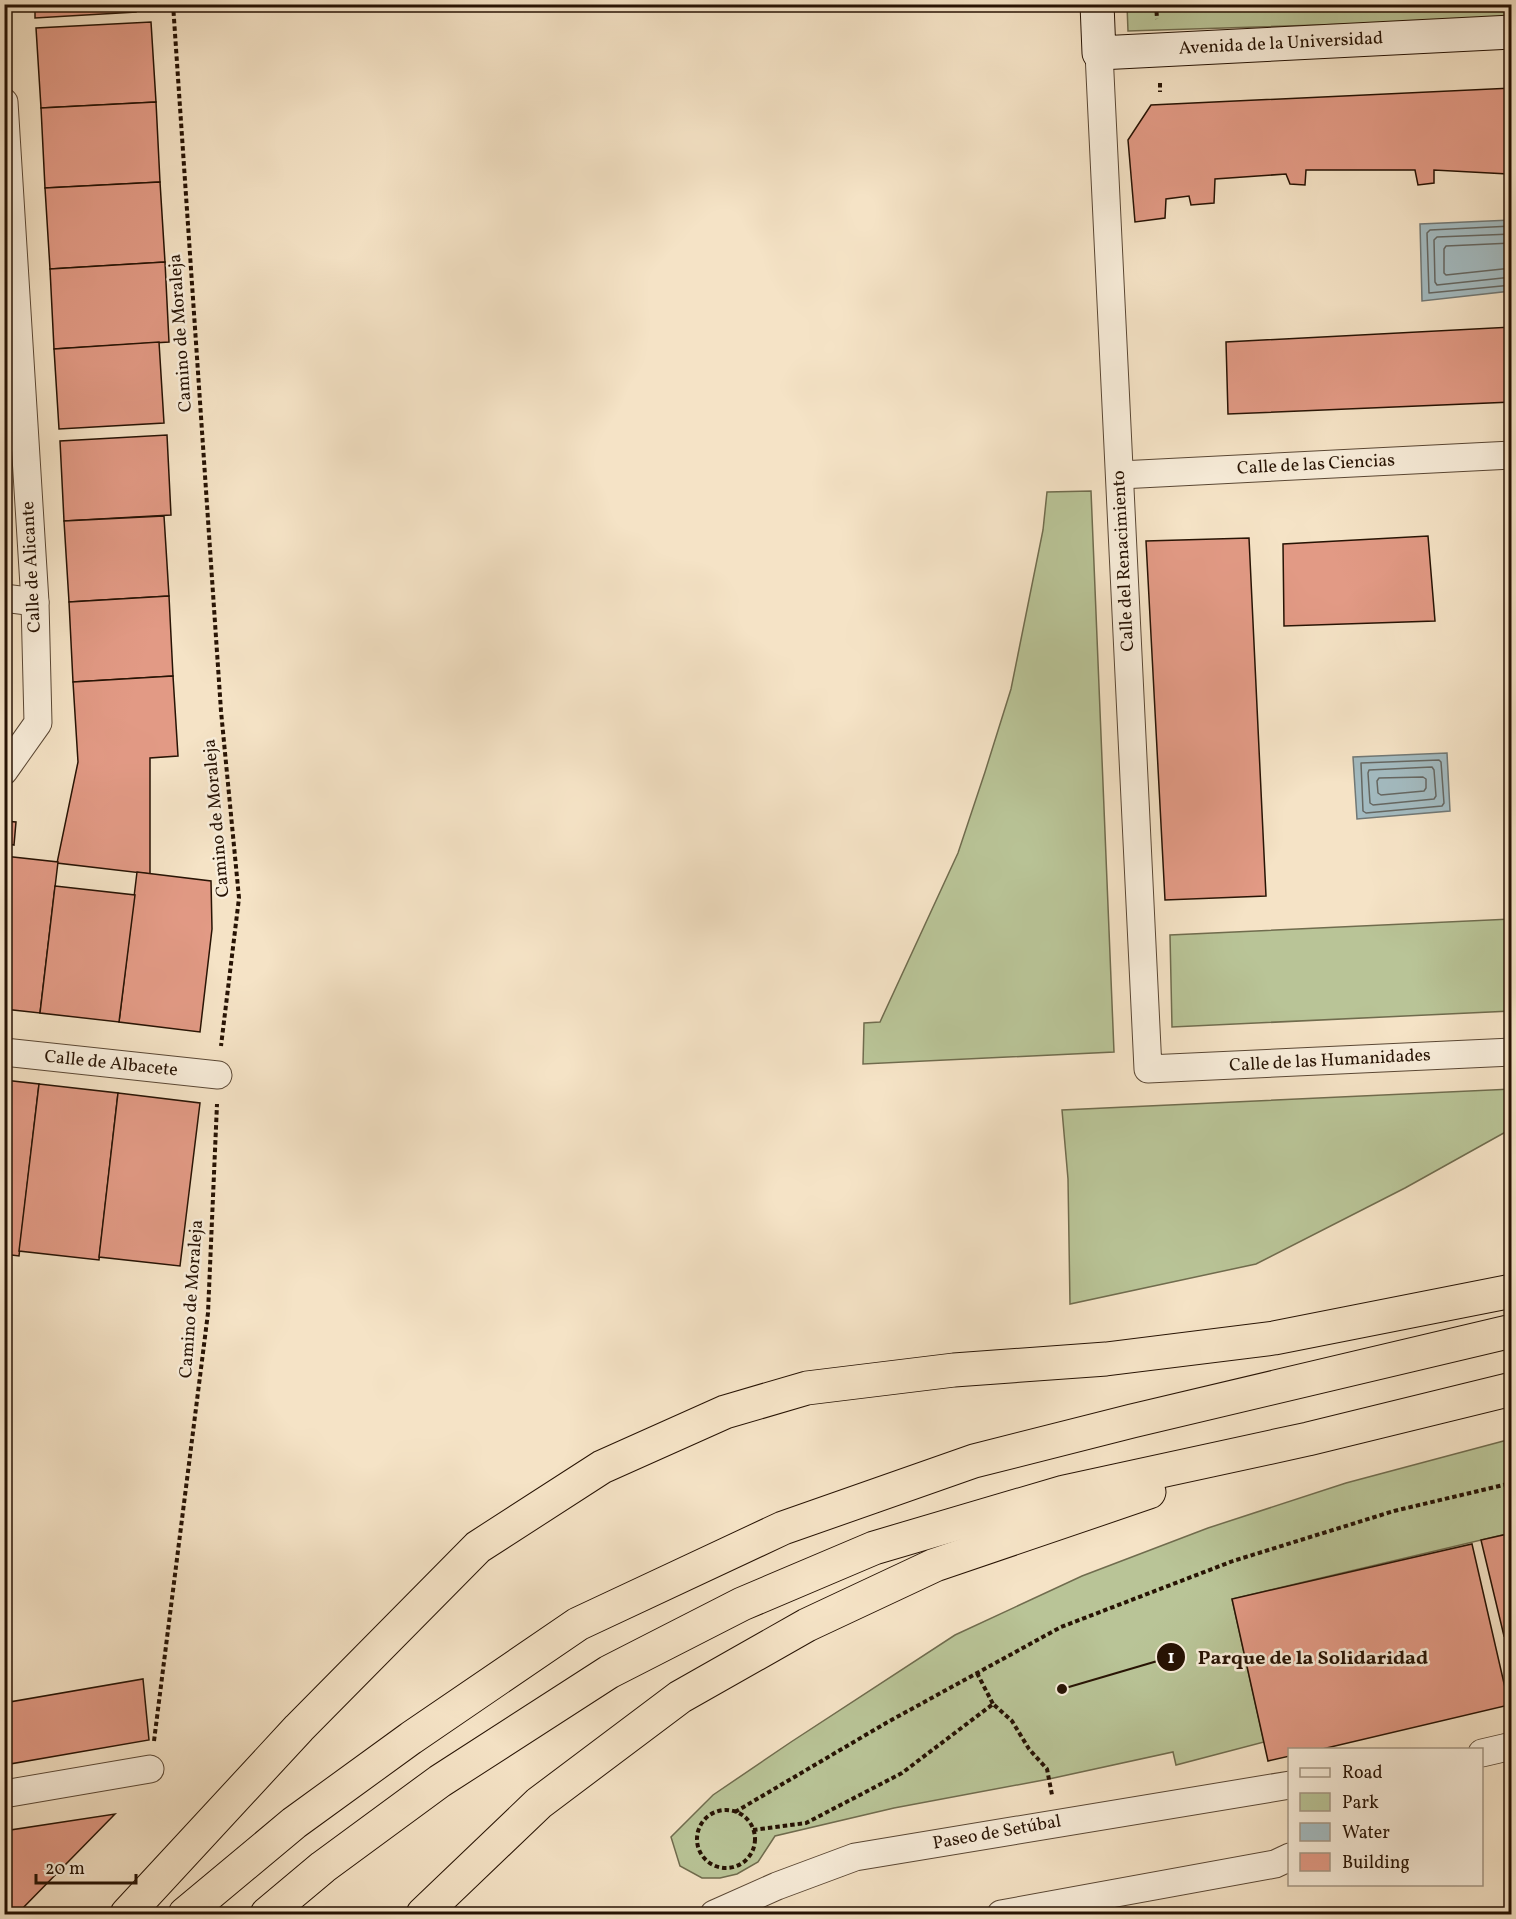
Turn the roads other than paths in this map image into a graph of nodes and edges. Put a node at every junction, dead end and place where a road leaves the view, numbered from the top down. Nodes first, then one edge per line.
1 (1097, 4) edge
2 (1512, 32) edge
3 (1099, 53) junction
4 (4, 102) edge
5 (1512, 455) edge
6 (1120, 475) junction
7 (4, 598) edge
8 (35, 602) junction
9 (4, 771) edge
10 (4, 1052) edge
11 (1512, 1052) edge
12 (1148, 1069) joint
13 (218, 1075) road end
14 (1512, 1291) edge
15 (1512, 1331) edge
16 (1512, 1389) edge
17 (1308, 1439) junction
18 (1512, 1746) edge
19 (1483, 1753) edge
20 (150, 1769) road end
21 (1288, 1785) edge
22 (4, 1794) edge
23 (1288, 1858) edge
24 (127, 1914) edge
25 (185, 1914) edge
26 (267, 1914) edge
27 (423, 1914) edge
28 (714, 1914) edge
29 (1001, 1914) edge

1 - 3 main road
2 - 3 main road, Avenida de la Universidad
3 - 6 street, Calle del Renacimiento
4 - 8 street, Calle de Alicante
5 - 6 street, Calle de las Ciencias
6 - 12 street, Calle del Renacimiento
7 - 8 street
8 - 9 street, Calle de Alicante
10 - 13 street, Calle de Albacete
11 - 12 street, Calle de las Humanidades
14 - 24 highway
15 - 25 highway
16 - 17 highway
17 - 26 highway
17 - 27 highway
18 - 19 street
20 - 22 street
21 - 28 street, Paseo de Setúbal
23 - 29 street

